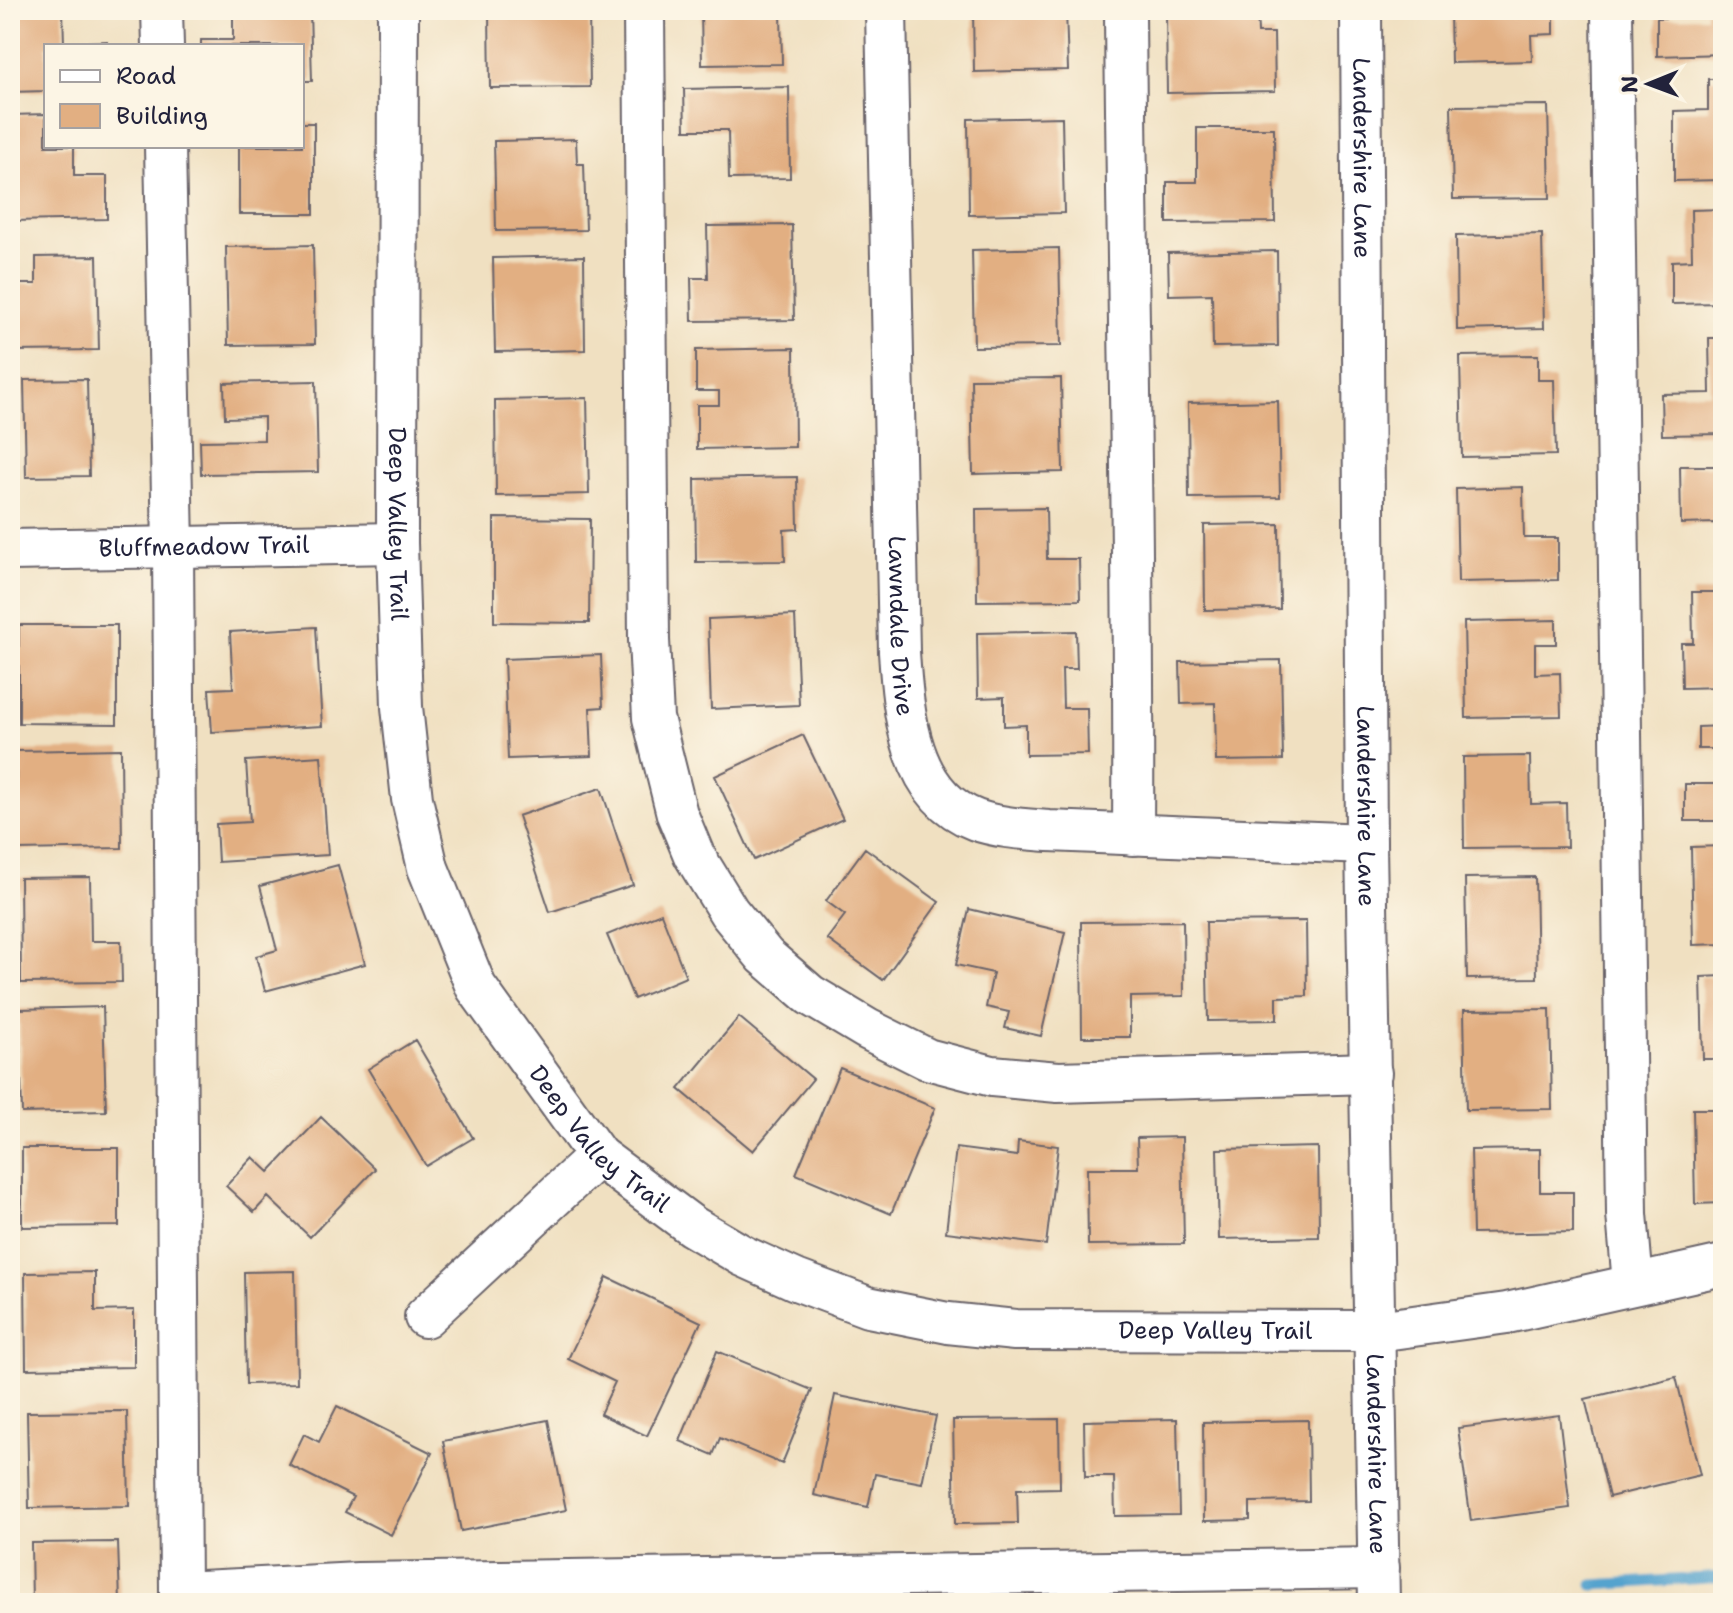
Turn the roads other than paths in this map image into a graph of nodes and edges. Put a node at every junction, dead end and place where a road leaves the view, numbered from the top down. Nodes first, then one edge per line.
1 (162, 10) edge
2 (398, 10) edge
3 (644, 10) edge
4 (886, 10) edge
5 (1125, 10) edge
6 (1361, 10) edge
7 (1612, 10) edge
8 (163, 44) edge
9 (165, 148) edge
10 (397, 543) junction
11 (173, 547) junction
12 (10, 550) edge
13 (1133, 835) junction
14 (1366, 844) junction
15 (1371, 1073) junction
16 (598, 1156) junction
17 (1723, 1265) edge
18 (1633, 1284) junction
19 (425, 1317) dead end
20 (1377, 1331) junction
21 (1379, 1586) edge
22 (180, 1598) edge

1 - 8 street
2 - 10 street, Deep Valley Trail
3 - 15 street
4 - 13 street, Lawndale Drive
5 - 13 street
6 - 14 street, Landershire Lane
7 - 18 street
9 - 11 street
10 - 11 street, Bluffmeadow Trail
10 - 16 street, Deep Valley Trail
11 - 12 street, Bluffmeadow Trail
11 - 22 street
13 - 14 street, Lawndale Drive
14 - 15 street, Landershire Lane
15 - 20 street, Landershire Lane
16 - 19 street
16 - 20 street, Deep Valley Trail
17 - 18 street, Deep Valley Trail
18 - 20 street, Deep Valley Trail
20 - 21 street, Landershire Lane
21 - 22 street

